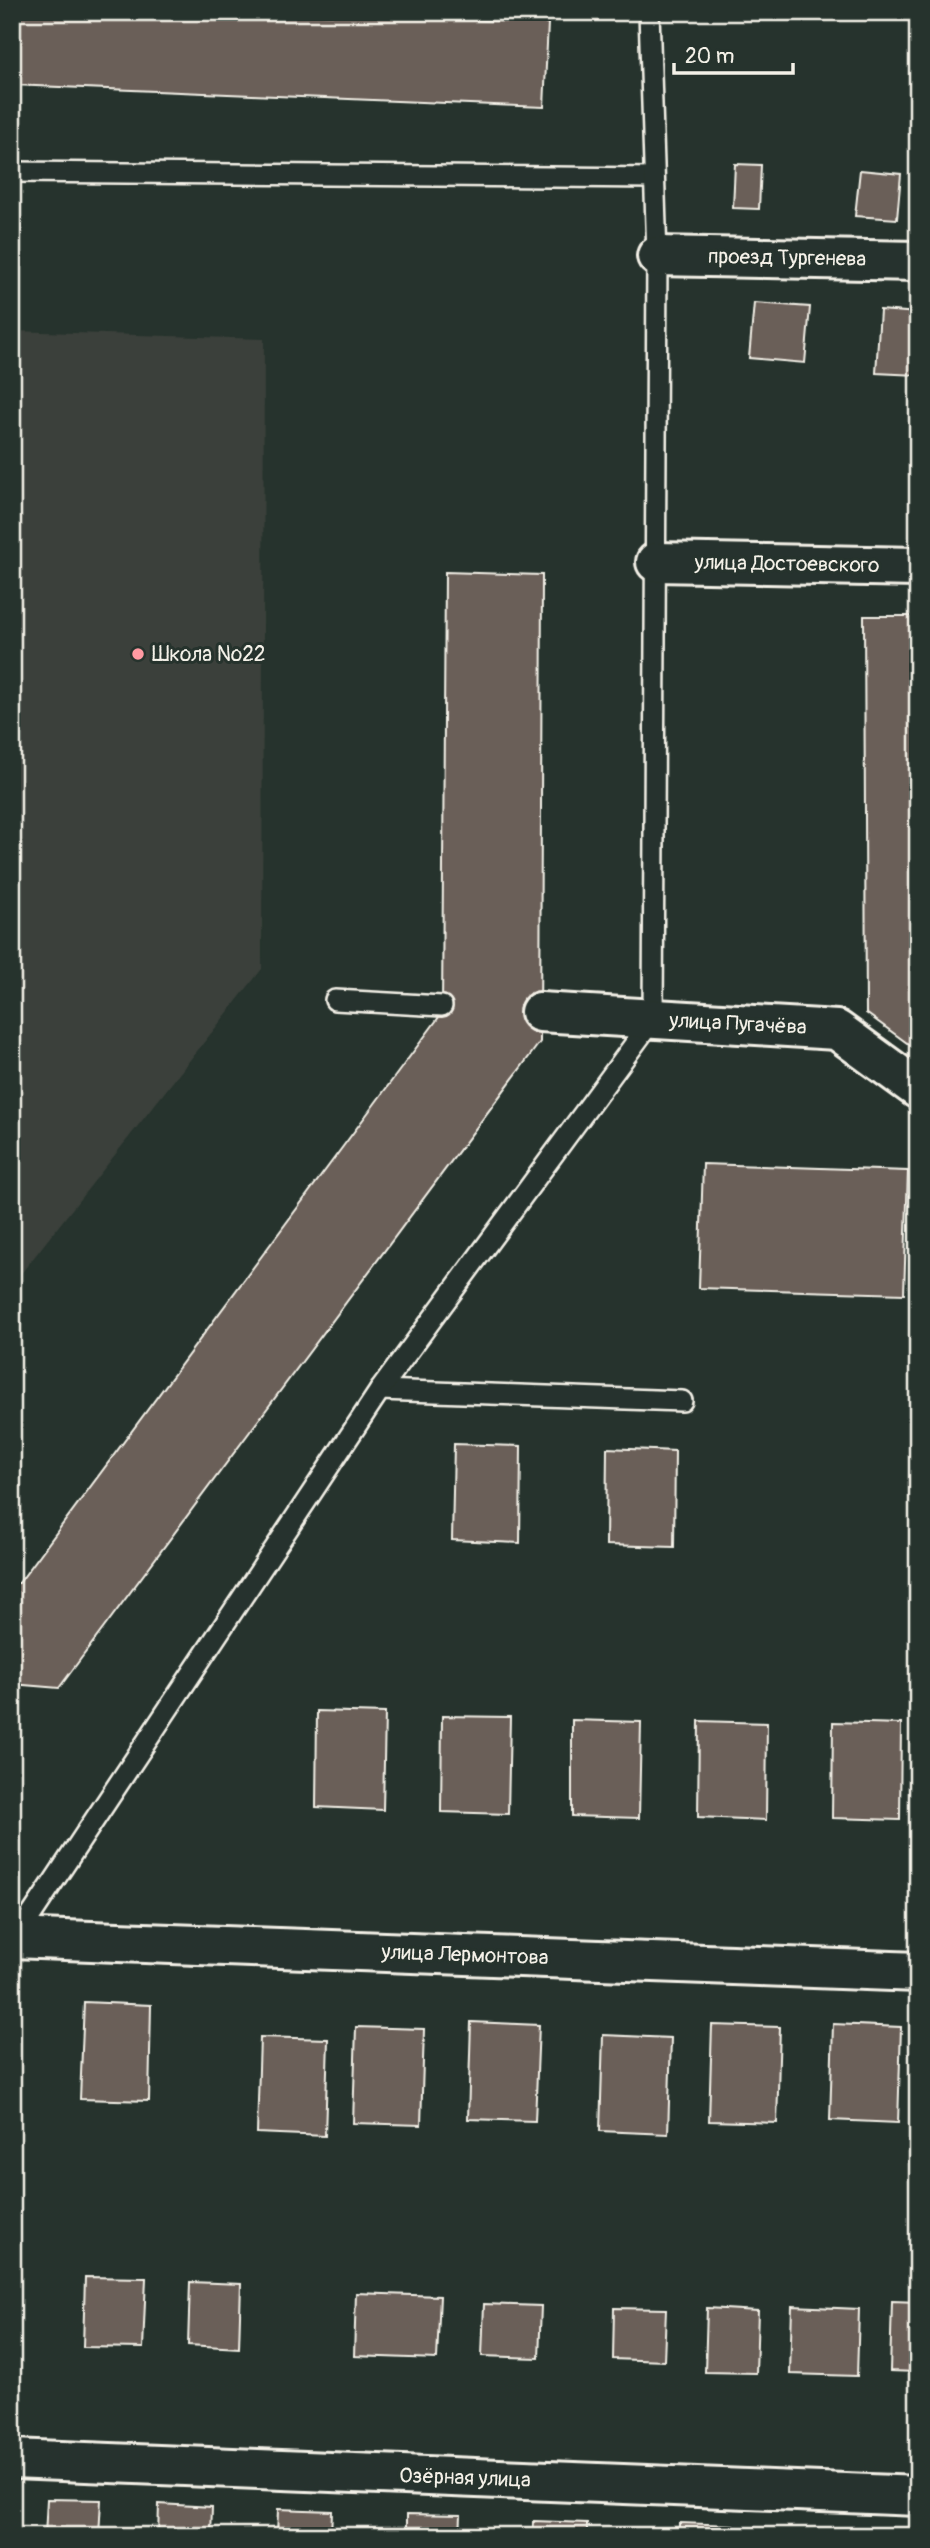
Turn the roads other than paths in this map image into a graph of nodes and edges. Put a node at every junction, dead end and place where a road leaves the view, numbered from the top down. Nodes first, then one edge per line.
1 (649, 12) edge
2 (12, 172) edge
3 (654, 178) junction
4 (657, 256) junction
5 (918, 261) edge
6 (656, 562) junction
7 (918, 567) edge
8 (335, 1000) dead end
9 (442, 1006) dead end
10 (540, 1012) dead end
11 (653, 1019) junction
12 (918, 1089) edge
13 (380, 1390) junction
14 (682, 1401) dead end
15 (14, 1938) edge
16 (918, 1972) edge
17 (12, 2459) edge
18 (918, 2496) edge

1 - 3 lane
2 - 3 lane
3 - 4 lane
4 - 5 street, проезд Тургенева
4 - 6 lane
6 - 7 street, улица Достоевского
6 - 11 lane
8 - 9 lane
10 - 11 street, улица Пугачёва
11 - 12 street, улица Пугачёва
11 - 13 lane
13 - 14 lane
13 - 15 lane
15 - 16 street, улица Лермонтова
17 - 18 street, Озёрная улица

